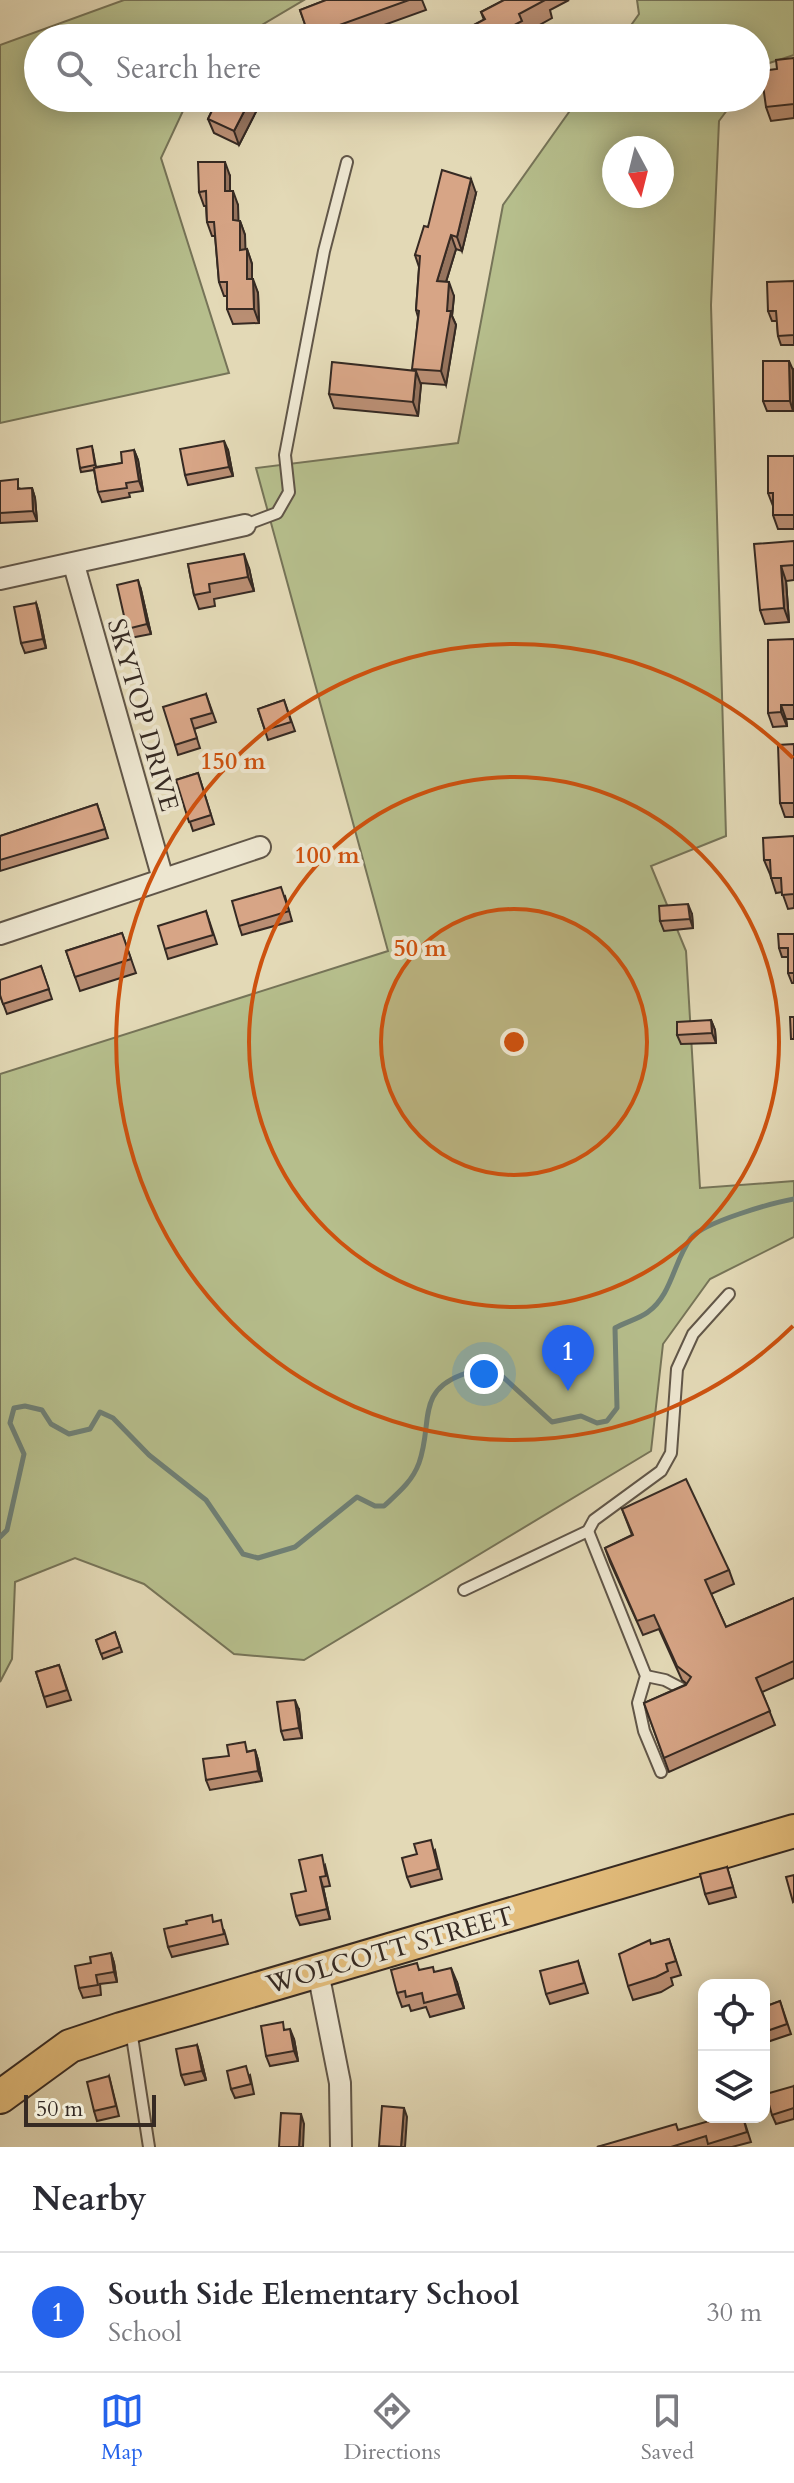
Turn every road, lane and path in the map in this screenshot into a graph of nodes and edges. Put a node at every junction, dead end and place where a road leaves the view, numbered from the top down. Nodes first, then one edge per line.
1 (347, 162) dead end
2 (245, 525) joint
3 (74, 565) junction
4 (0, 579) edge
5 (260, 847) dead end
6 (163, 879) junction
7 (0, 934) edge
8 (729, 1294) dead end
9 (588, 1531) junction
10 (464, 1590) dead end
11 (646, 1676) junction
12 (688, 1692) edge
13 (661, 1772) edge
14 (794, 1831) edge
15 (318, 1972) junction
16 (131, 2026) junction
17 (0, 2097) edge
18 (149, 2147) edge
19 (341, 2147) edge

1 - 2 lane
2 - 3 street
3 - 4 street
3 - 6 street, SKYTOP DRIVE
5 - 6 street
6 - 7 street
8 - 9 lane
9 - 10 lane
9 - 11 lane
11 - 12 lane
11 - 13 lane
14 - 15 main road, WOLCOTT STREET
15 - 16 main road, WOLCOTT STREET
15 - 19 street
16 - 17 main road, WOLCOTT STREET
16 - 18 lane

